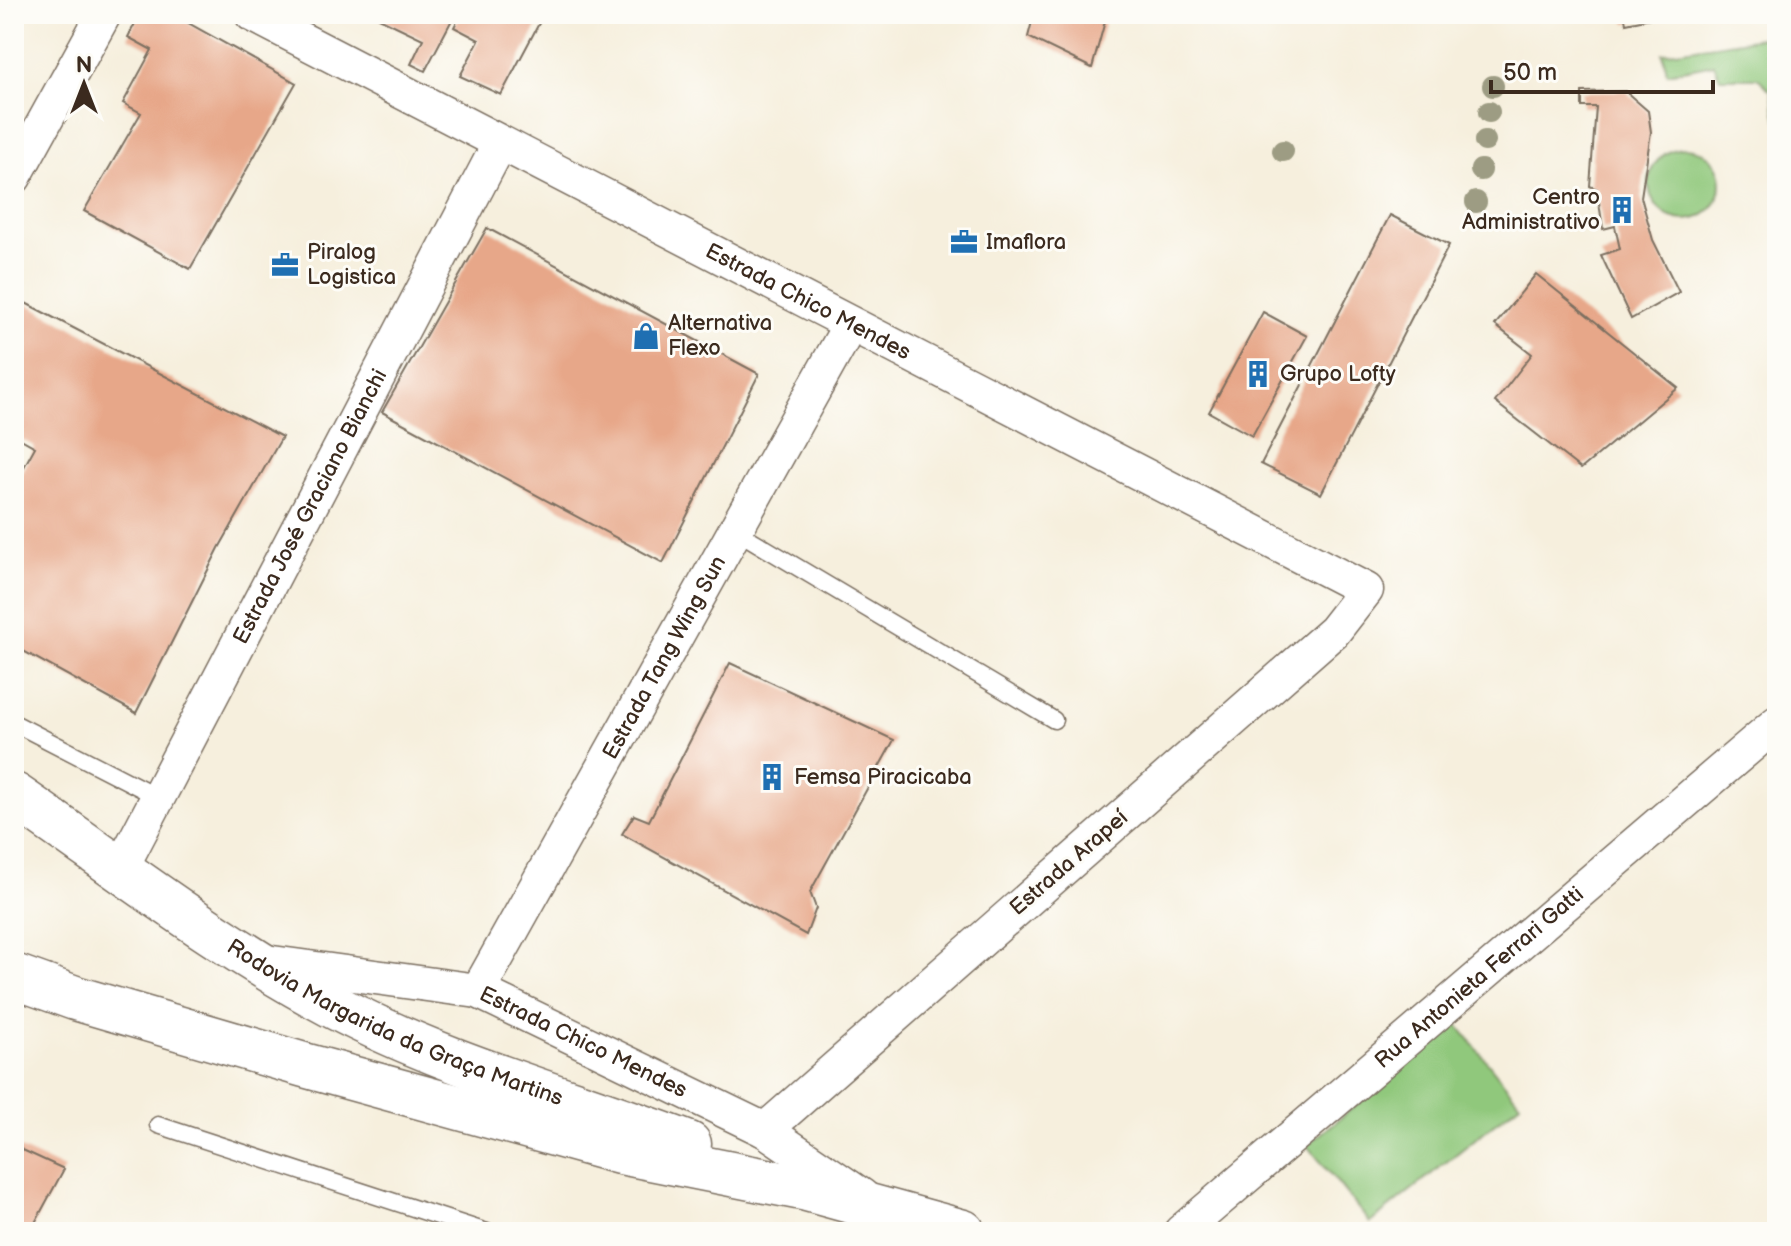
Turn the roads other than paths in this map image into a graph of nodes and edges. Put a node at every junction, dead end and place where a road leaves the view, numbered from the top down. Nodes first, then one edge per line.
1 (104, 14) edge
2 (252, 14) edge
3 (500, 143) junction
4 (14, 177) edge
5 (850, 325) junction
6 (735, 530) junction
7 (1366, 590) joint
8 (1054, 720) dead end
9 (14, 723) edge
10 (1777, 723) edge
11 (14, 795) edge
12 (158, 797) junction
13 (121, 868) junction
14 (252, 960) junction
15 (14, 976) edge
16 (478, 991) junction
17 (158, 1125) dead end
18 (765, 1130) junction
19 (807, 1189) junction
20 (882, 1210) junction
21 (487, 1232) edge
22 (963, 1232) edge
23 (1181, 1232) edge

1 - 4 street
2 - 3 street, Estrada Chico Mendes
3 - 5 street, Estrada Chico Mendes
3 - 12 street, Estrada José Graciano Bianchi
5 - 6 street, Estrada Tang Wing Sun
5 - 7 street, Estrada Chico Mendes
6 - 8 lane
6 - 16 street, Estrada Tang Wing Sun
7 - 18 street, Estrada Arapeí
9 - 12 lane
10 - 23 street, Rua Antonieta Ferrari Gatti
11 - 13 main road, Rodovia Margarida da Graça Martins
12 - 13 street, Estrada José Graciano Bianchi
13 - 14 main road, Rodovia Margarida da Graça Martins
14 - 16 street, Estrada Chico Mendes
14 - 19 main road, Rodovia Margarida da Graça Martins
15 - 19 main road, Rodovia Margarida da Graça Martins
16 - 18 street, Estrada Chico Mendes
17 - 21 lane
18 - 20 street, Estrada Chico Mendes
19 - 20 main road, Rodovia Margarida da Graça Martins
20 - 22 main road, Rodovia Margarida da Graça Martins

